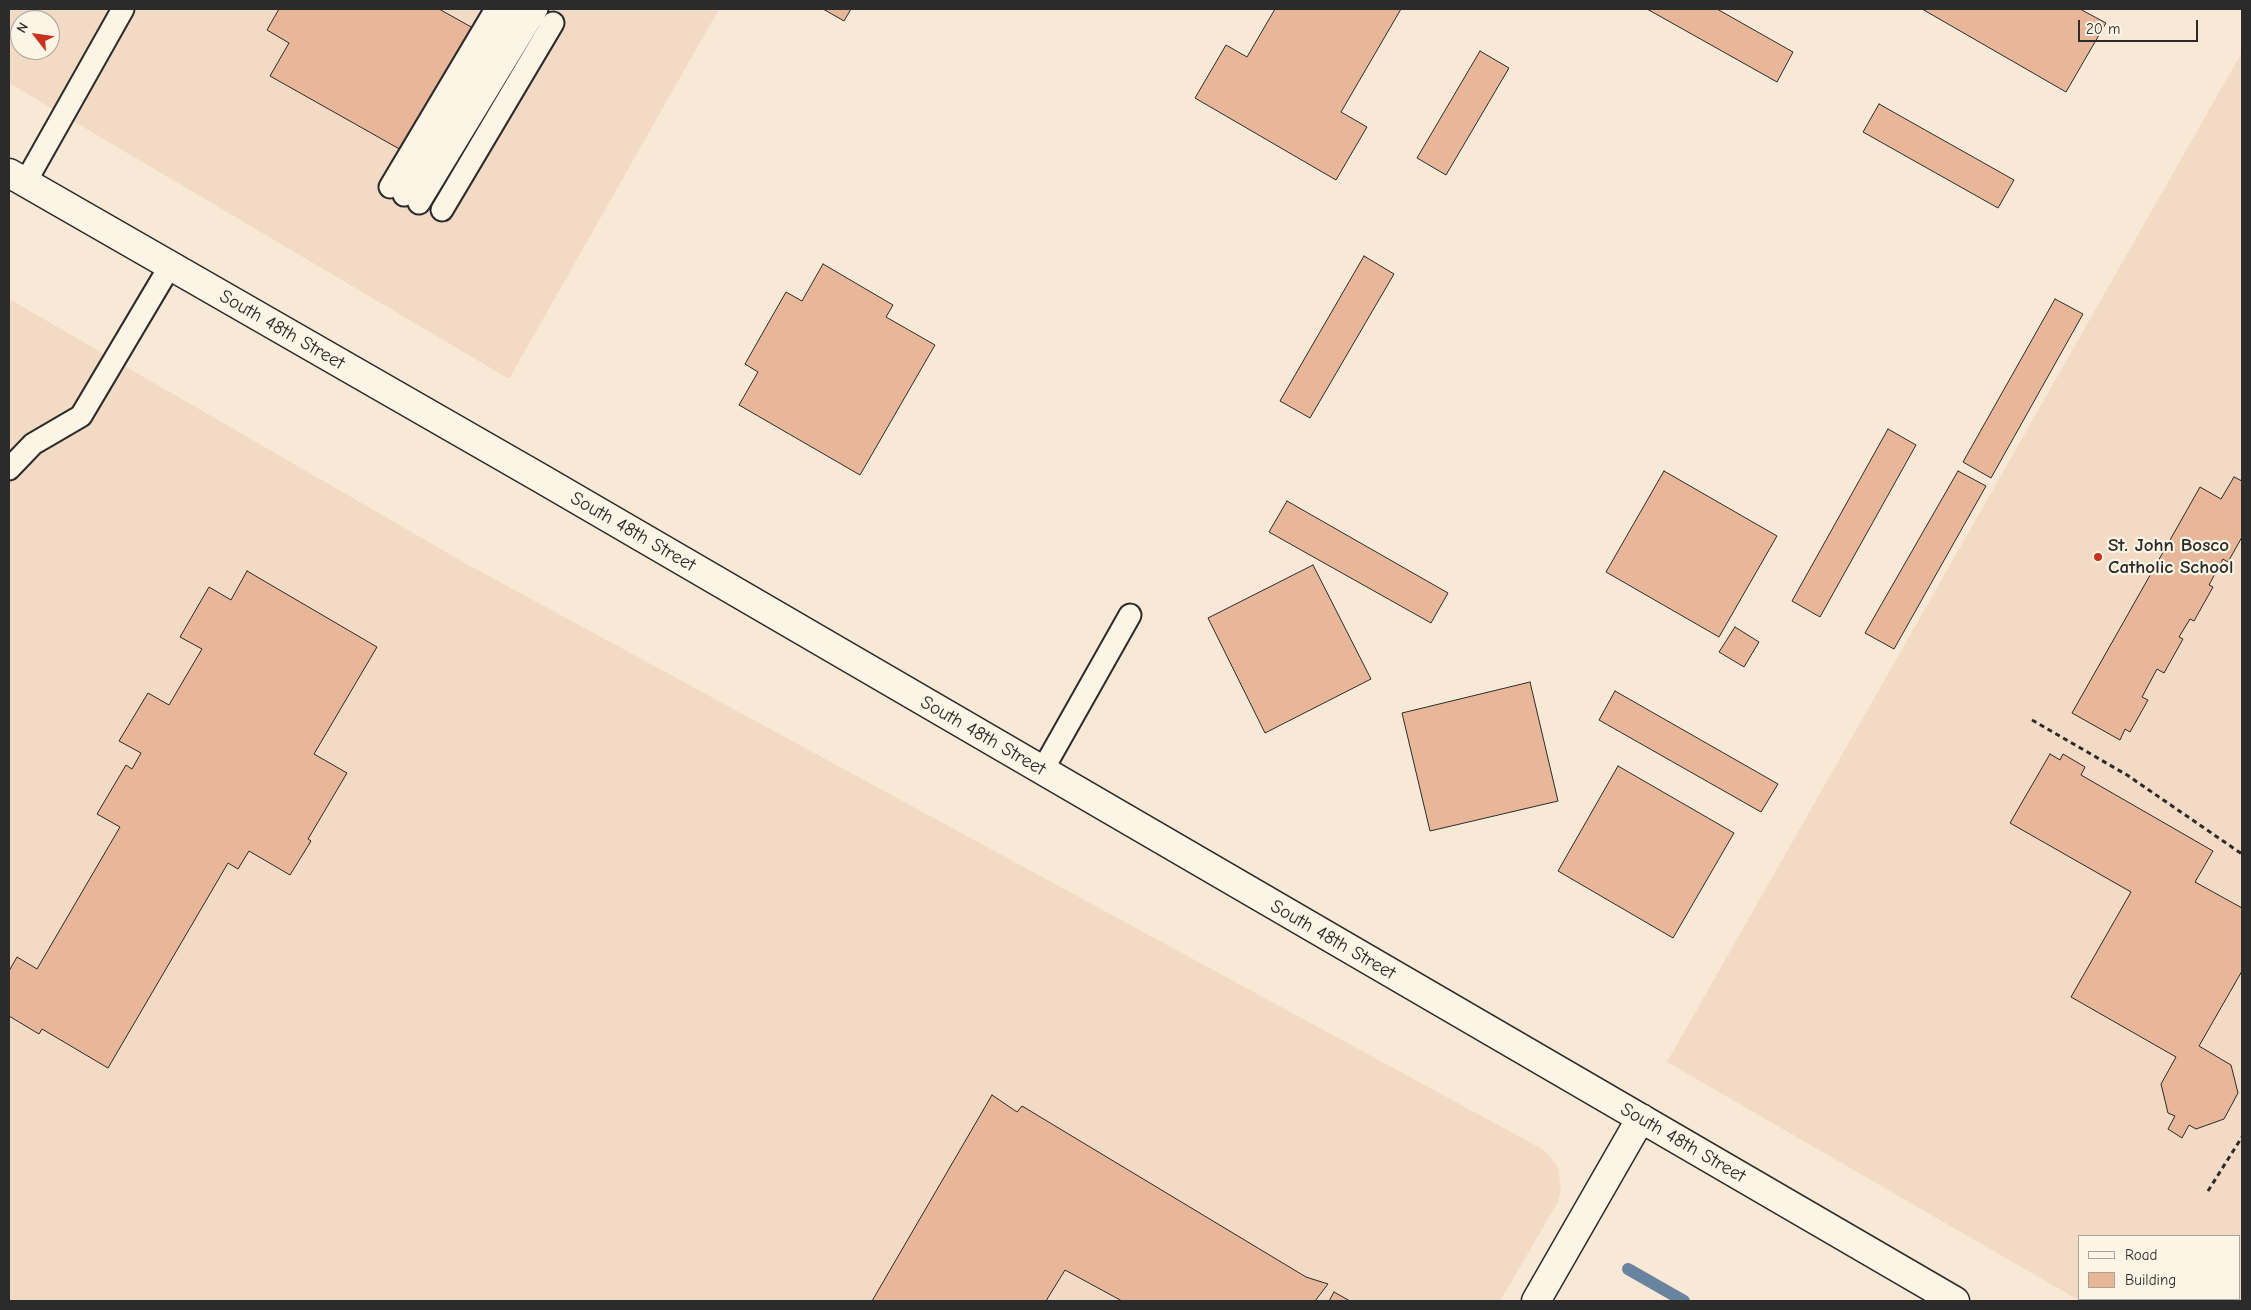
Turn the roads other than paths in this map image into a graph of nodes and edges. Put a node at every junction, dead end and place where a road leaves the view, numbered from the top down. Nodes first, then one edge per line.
1 (496, 9) edge
2 (517, 9) edge
3 (538, 9) edge
4 (117, 11) edge
5 (553, 23) dead end
6 (17, 178) edge
7 (404, 195) junction
8 (442, 210) dead end
9 (170, 266) junction
10 (9, 469) edge
11 (1130, 615) dead end
12 (1042, 770) junction
13 (1641, 1118) junction
14 (1536, 1301) edge
15 (1955, 1301) edge

1 - 7 lane
2 - 7 lane
3 - 7 lane
4 - 6 lane
5 - 8 lane
6 - 9 street, South 48th Street
9 - 10 lane
9 - 12 street, South 48th Street
11 - 12 lane
12 - 13 street, South 48th Street
13 - 14 street
13 - 15 street, South 48th Street

